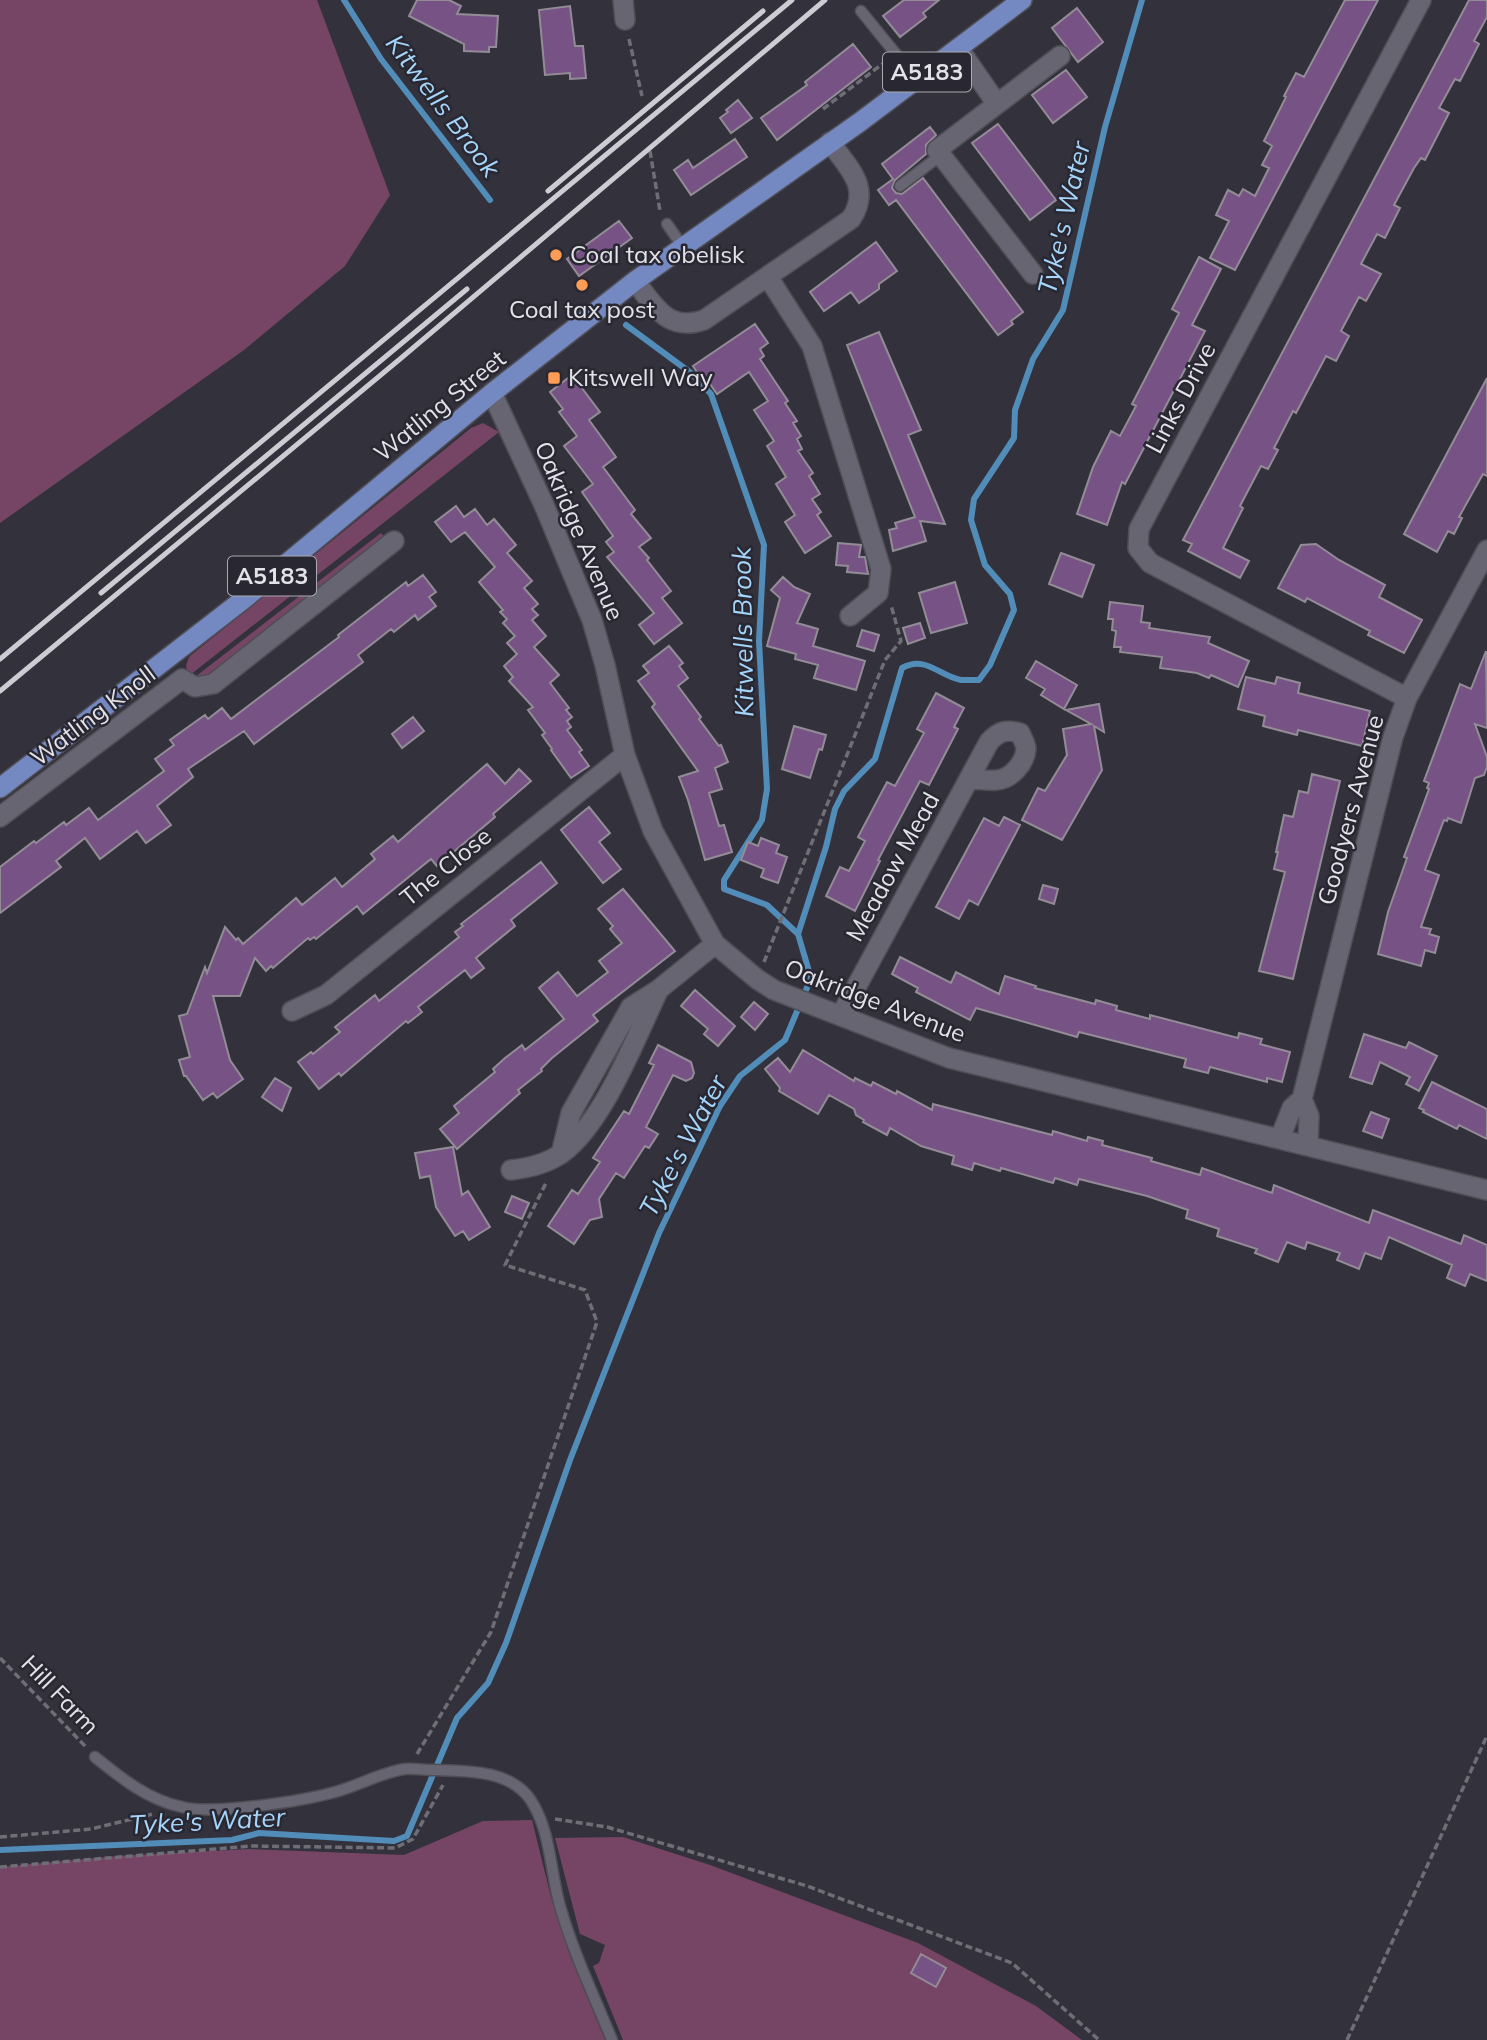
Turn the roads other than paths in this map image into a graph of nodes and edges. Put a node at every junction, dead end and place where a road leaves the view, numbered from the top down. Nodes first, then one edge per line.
1 (1022, 0) edge
2 (1421, 0) edge
3 (861, 10) dead end
4 (958, 49) junction
5 (1060, 56) dead end
6 (917, 80) junction
7 (998, 104) junction
8 (830, 142) junction
9 (941, 155) junction
10 (900, 186) dead end
11 (667, 224) road end
12 (683, 247) junction
13 (1032, 274) dead end
14 (768, 277) junction
15 (635, 281) junction
16 (492, 393) junction
17 (394, 541) dead end
18 (1487, 550) edge
19 (850, 615) dead end
20 (167, 659) junction
21 (182, 679) junction
22 (1407, 698) junction
23 (625, 755) junction
24 (969, 779) dead end
25 (0, 788) edge
26 (0, 817) edge
27 (715, 944) junction
28 (292, 1011) dead end
29 (841, 1015) junction
30 (1302, 1099) junction
31 (1280, 1138) junction
32 (1308, 1145) junction
33 (511, 1170) dead end
34 (1487, 1190) edge
35 (95, 1757) road end
36 (612, 2040) edge

1 - 4 main road, Watling Street / A5183
2 - 22 street, Links Drive
3 - 6 lane
4 - 6 main road, Watling Street / A5183
4 - 7 street
5 - 7 street
6 - 8 main road, Watling Street / A5183
7 - 9 street
8 - 12 main road, Watling Street / A5183
8 - 14 street
9 - 10 lane
9 - 13 street
11 - 12 lane
12 - 15 main road, Watling Street / A5183
14 - 15 street
14 - 19 street
15 - 16 main road, Watling Street / A5183
16 - 20 main road, Watling Street / A5183
16 - 23 street, Oakridge Avenue
17 - 21 street, Watling Knoll
18 - 22 street, Goodyers Avenue
20 - 21 street, Watling Knoll
20 - 25 main road, Watling Street / A5183
21 - 26 street, Watling Knoll
22 - 30 street, Goodyers Avenue
23 - 27 street, Oakridge Avenue
23 - 28 street, The Close
24 - 29 street, Meadow Mead
27 - 29 street, Oakridge Avenue
27 - 33 street
29 - 31 street, Oakridge Avenue
30 - 31 street, Goodyers Avenue
30 - 32 street, Goodyers Avenue
31 - 32 street, Oakridge Avenue
32 - 34 street, Oakridge Avenue
35 - 36 lane

